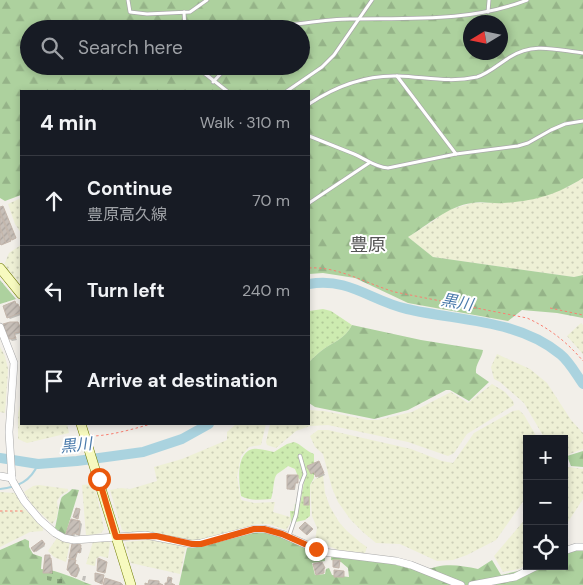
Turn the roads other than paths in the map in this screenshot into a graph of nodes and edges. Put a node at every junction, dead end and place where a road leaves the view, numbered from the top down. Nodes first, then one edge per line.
1 (128, 0) edge
2 (207, 0) edge
3 (372, 0) edge
4 (489, 0) edge
5 (527, 0) edge
6 (184, 12) junction
7 (488, 12) junction
8 (360, 19) junction
9 (184, 20) edge
10 (310, 22) edge
11 (583, 53) edge
12 (205, 75) edge
13 (220, 75) edge
14 (397, 76) junction
15 (213, 82) junction
16 (225, 90) edge
17 (288, 90) edge
18 (310, 103) edge
19 (583, 121) edge
20 (310, 136) edge
21 (456, 154) junction
22 (368, 163) junction
23 (310, 203) edge
24 (0, 268) edge
25 (20, 293) edge
26 (0, 327) edge
27 (83, 425) edge
28 (300, 456) dead end
29 (0, 476) edge
30 (12, 477) junction
31 (116, 537) junction
32 (289, 537) junction
33 (583, 547) edge
34 (568, 550) edge
35 (530, 570) edge
36 (131, 585) edge
37 (461, 585) edge
38 (472, 585) edge

1 - 6 lane
2 - 6 lane
3 - 8 lane
4 - 7 lane
5 - 7 lane
6 - 9 lane
7 - 8 lane
8 - 10 lane
8 - 17 lane
11 - 14 lane
12 - 15 lane
13 - 15 lane
14 - 18 lane
14 - 21 lane
15 - 16 lane
19 - 21 lane
20 - 22 lane
21 - 22 lane
22 - 23 lane
24 - 25 main road
26 - 30 street
27 - 31 main road
28 - 32 lane
29 - 30 street
30 - 31 street
31 - 32 street
31 - 36 main road
32 - 37 street
33 - 34 street
35 - 38 street

